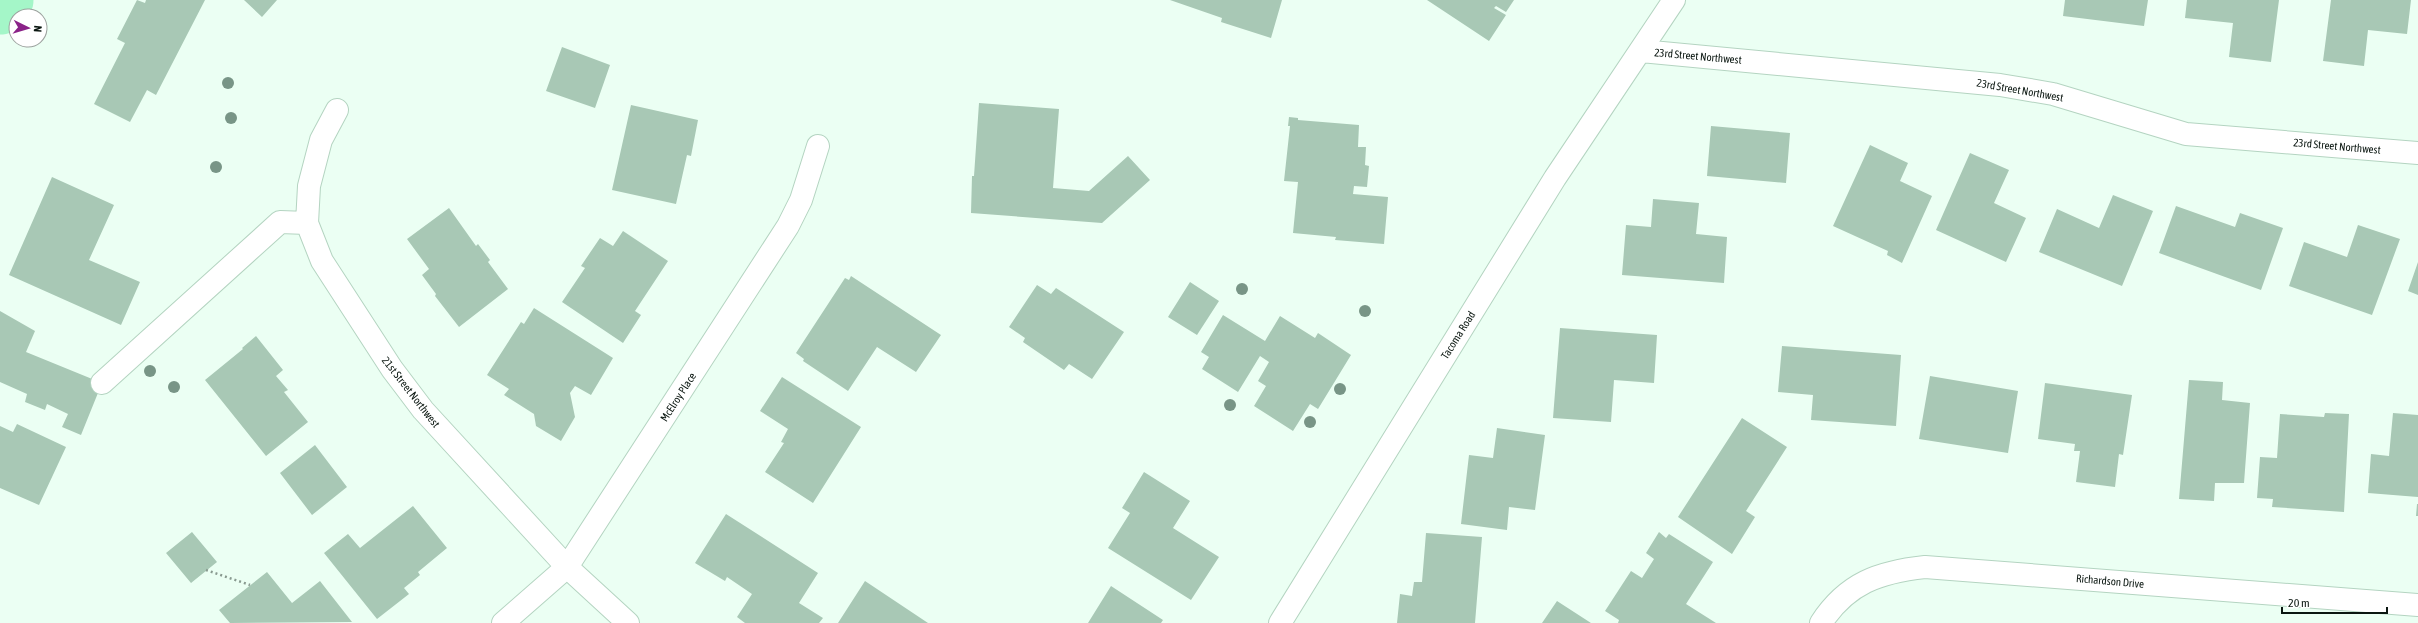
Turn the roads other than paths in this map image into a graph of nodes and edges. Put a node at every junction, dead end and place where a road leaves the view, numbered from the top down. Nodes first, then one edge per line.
1 (1674, 0) edge
2 (1641, 51) junction
3 (337, 110) dead end
4 (818, 146) dead end
5 (2418, 153) edge
6 (307, 223) junction
7 (102, 384) dead end
8 (568, 567) junction
9 (2418, 605) edge
10 (503, 623) edge
11 (628, 623) edge
12 (1280, 623) edge
13 (1821, 623) edge

1 - 2 street, Tacoma Road
2 - 5 street, 23rd Street Northwest
2 - 12 street, Tacoma Road
3 - 6 street, 21st Street Northwest
4 - 8 street, McElroy Place
6 - 7 street
6 - 8 street, 21st Street Northwest
8 - 10 street, McElroy Place
8 - 11 street, 21st Street Northwest
9 - 13 street, Richardson Drive

